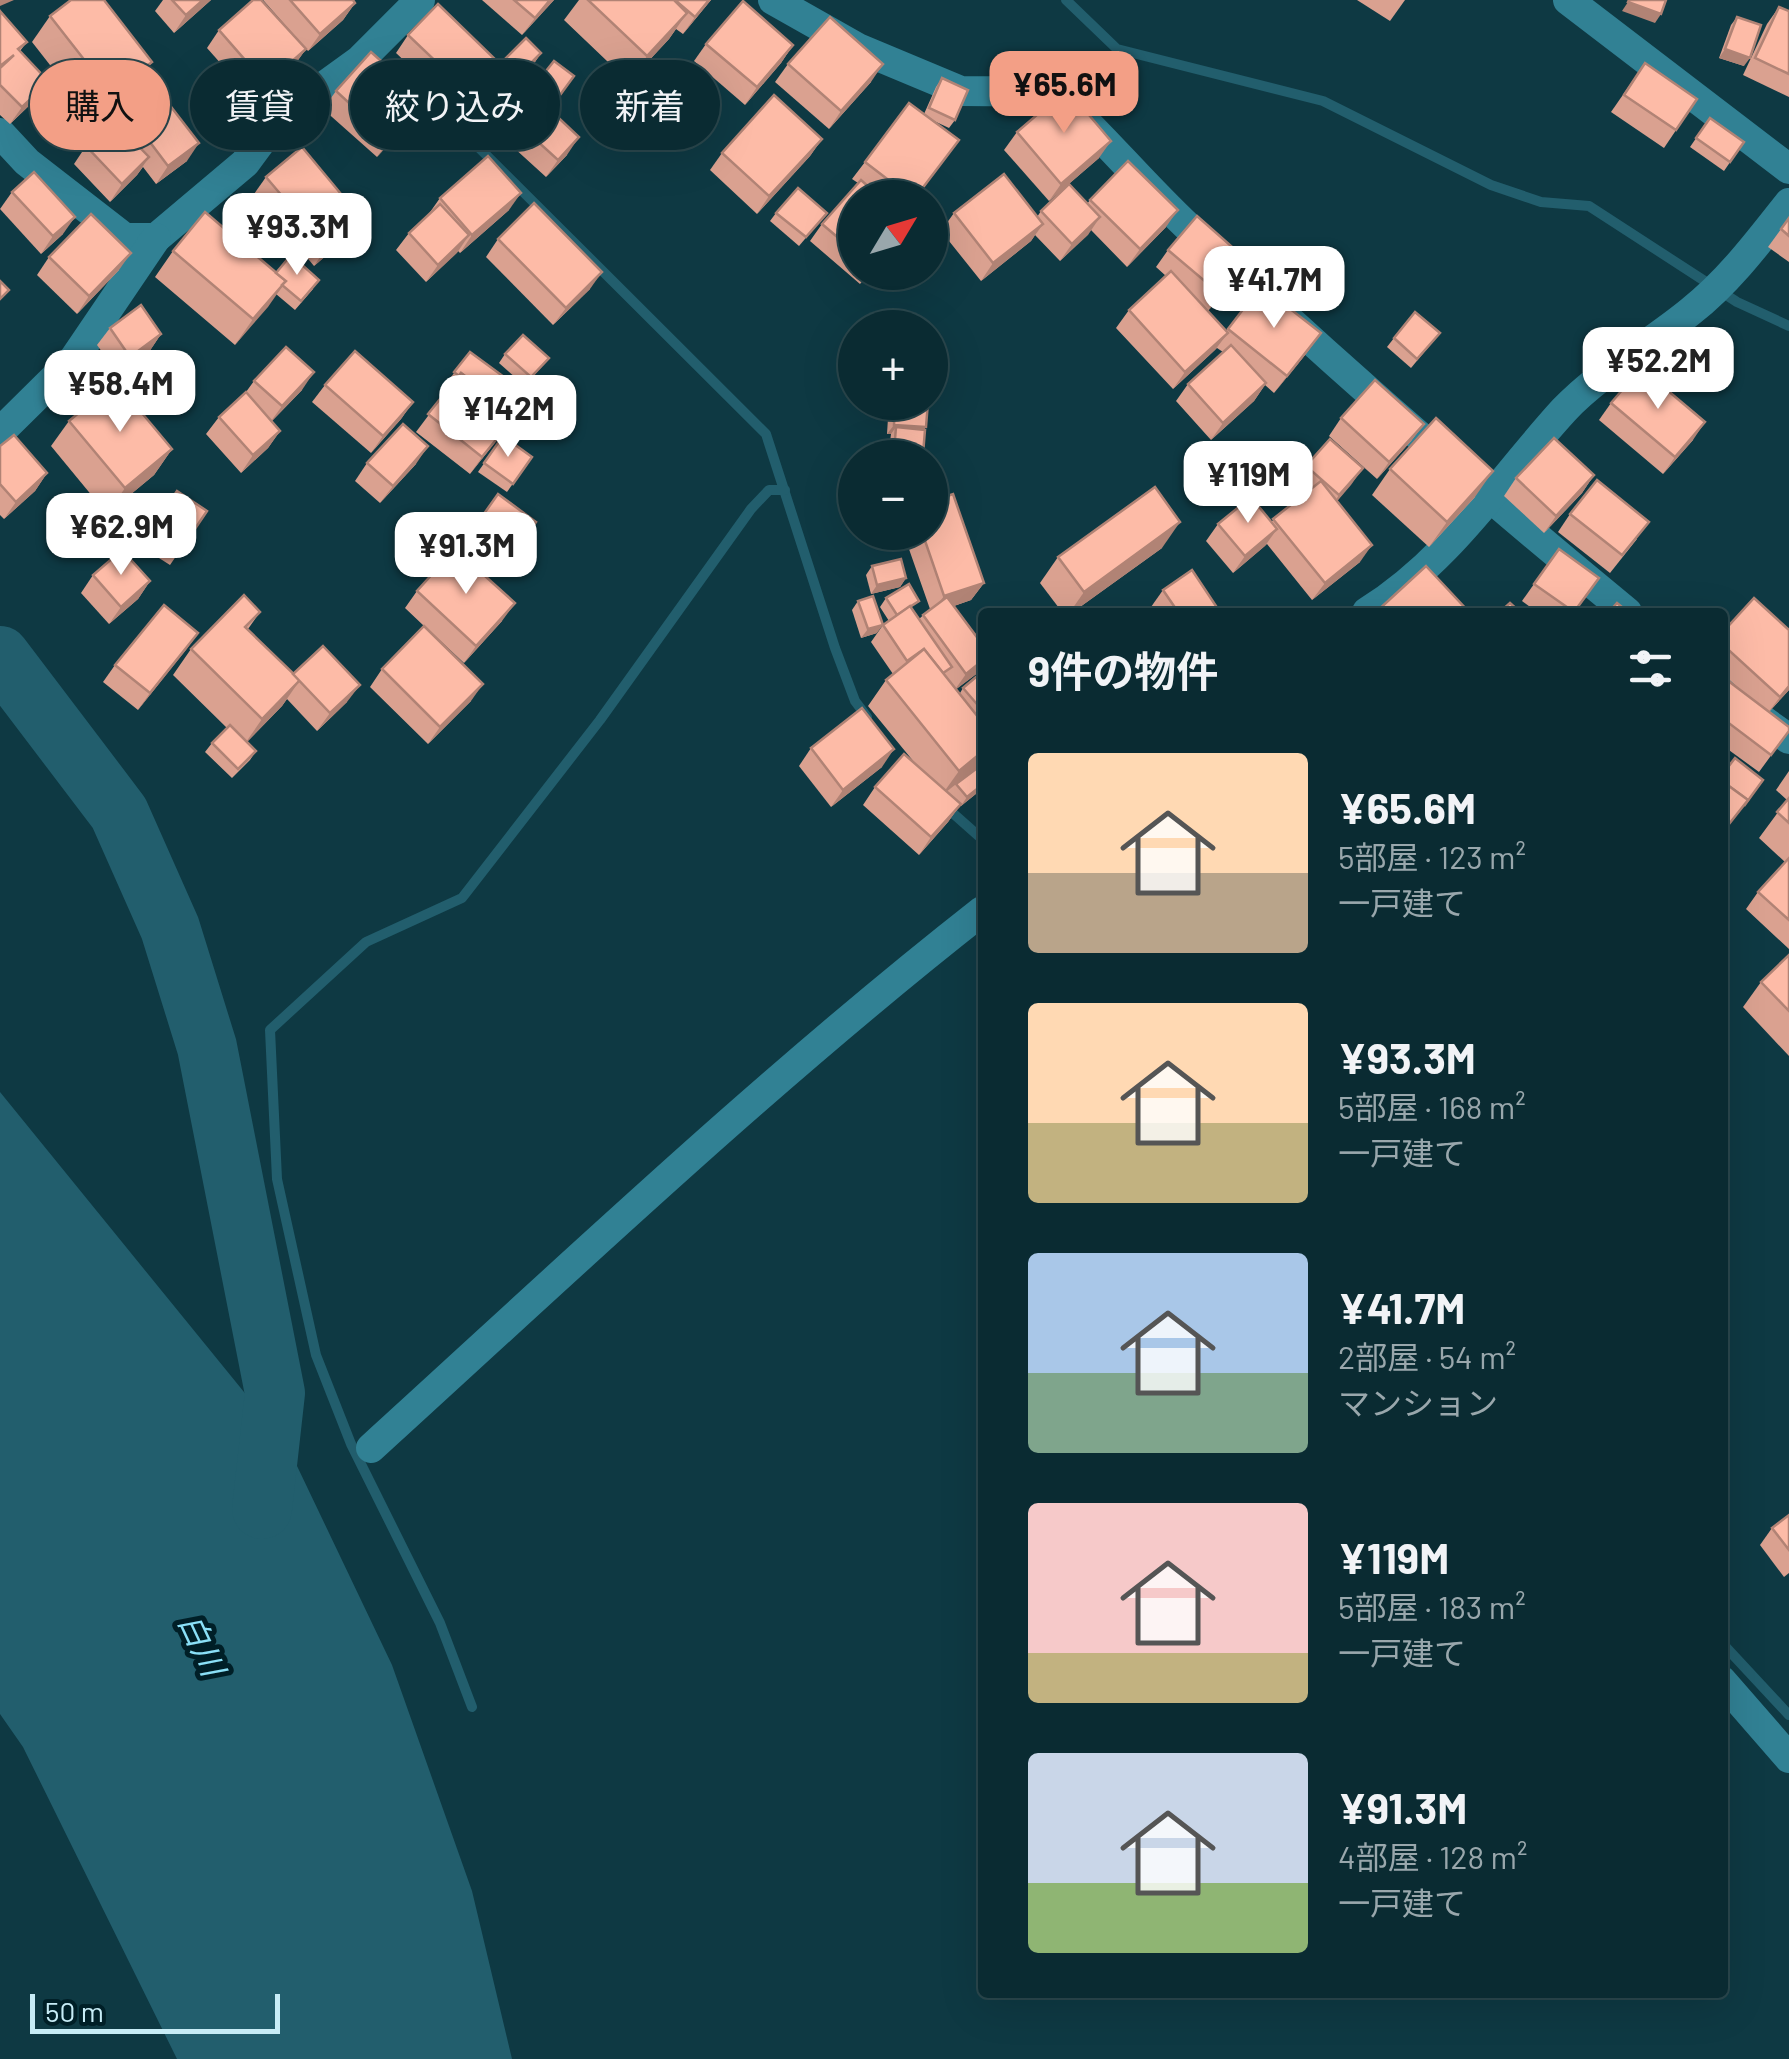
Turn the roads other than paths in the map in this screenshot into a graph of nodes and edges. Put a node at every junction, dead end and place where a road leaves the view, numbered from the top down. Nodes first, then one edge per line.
1 (420, 0) edge
2 (773, 0) edge
3 (1568, 0) edge
4 (0, 133) edge
5 (1789, 169) edge
6 (1789, 203) edge
7 (156, 238) junction
8 (0, 432) edge
9 (1489, 499) junction
10 (1373, 608) edge
11 (1622, 608) edge
12 (1728, 695) edge
13 (1789, 739) edge
14 (978, 914) edge
15 (371, 1448) dead end
16 (1728, 1688) edge
17 (1789, 1758) edge

1 - 7 street
2 - 9 street
3 - 5 street
4 - 7 street
6 - 9 street
7 - 8 street
9 - 10 street
9 - 11 street
12 - 13 street
14 - 15 street
16 - 17 street

